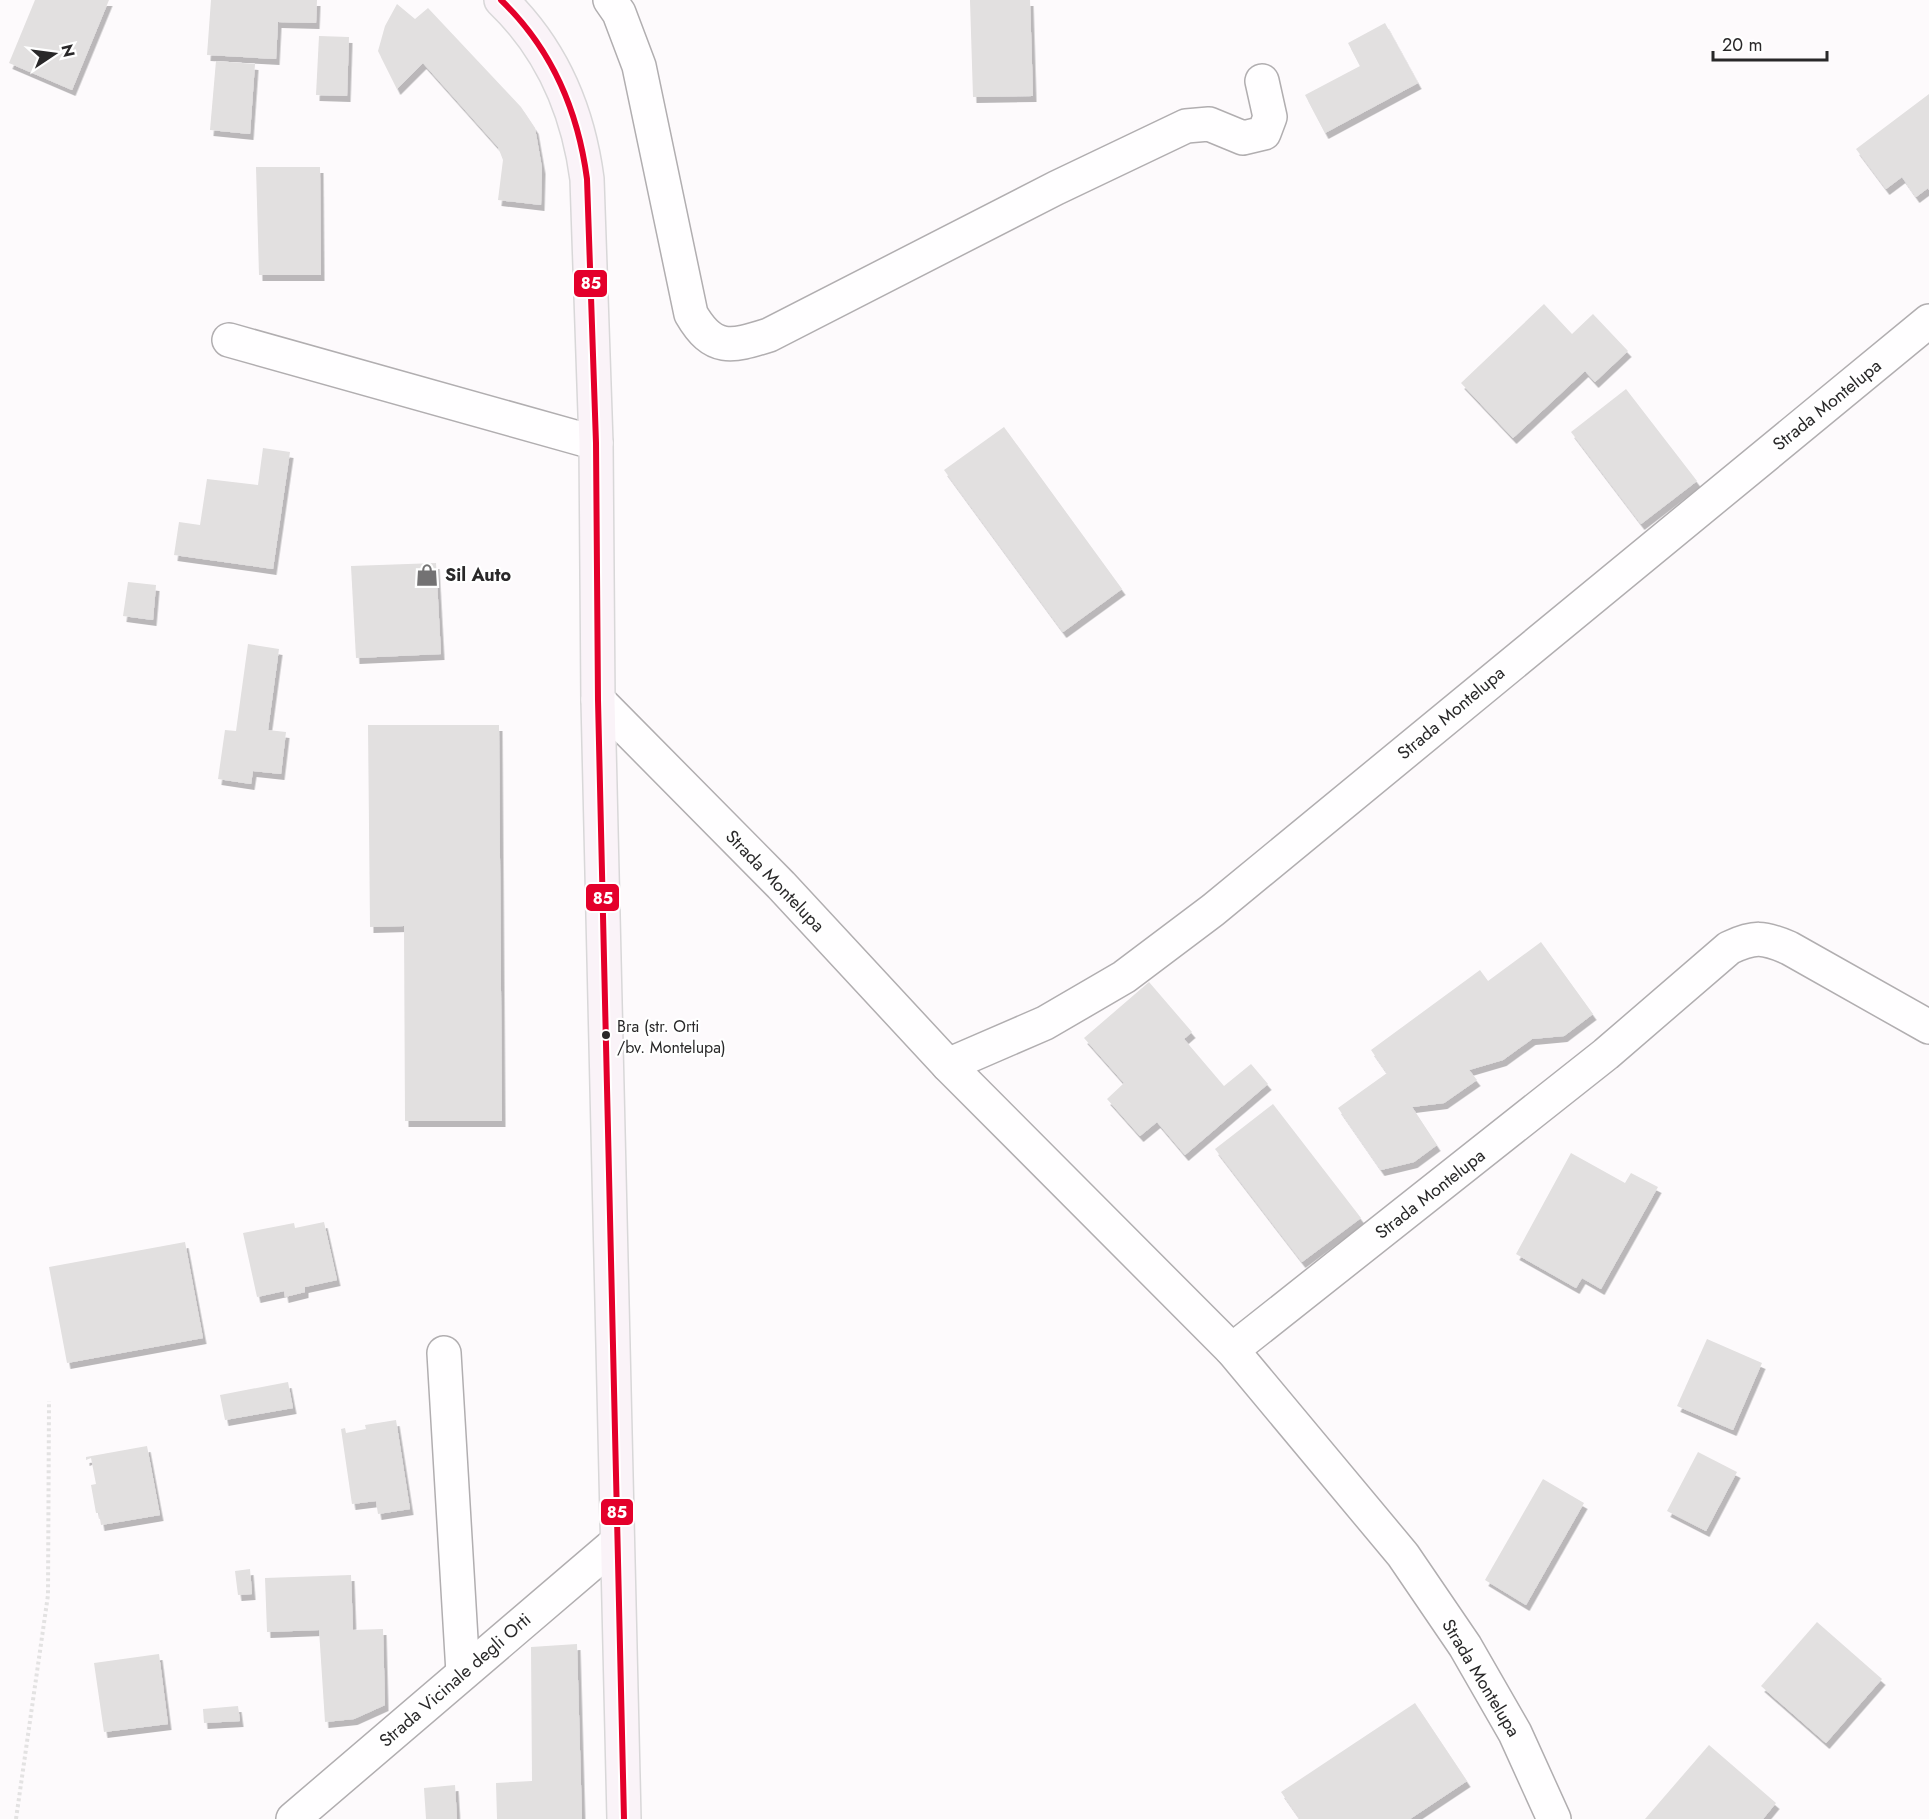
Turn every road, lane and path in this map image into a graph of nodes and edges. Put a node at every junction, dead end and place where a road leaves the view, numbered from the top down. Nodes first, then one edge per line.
1 (610, 0) edge
2 (504, 1) edge
3 (1262, 81) dead end
4 (1929, 321) edge
5 (229, 340) dead end
6 (596, 443) junction
7 (598, 700) junction
8 (1929, 1027) edge
9 (948, 1065) junction
10 (1232, 1350) junction
11 (444, 1353) dead end
12 (49, 1401) dead end
13 (617, 1542) junction
14 (463, 1673) junction
15 (16, 1819) edge
16 (293, 1819) edge
17 (624, 1819) edge
18 (1554, 1819) edge

1 - 3 street
2 - 6 main road
4 - 9 street, Strada Montelupa
5 - 6 street
6 - 7 main road
7 - 9 street, Strada Montelupa
7 - 13 main road
8 - 10 street, Strada Montelupa
9 - 10 street, Strada Montelupa
10 - 18 street, Strada Montelupa
11 - 14 street
12 - 15 path
13 - 14 street, Strada Vicinale degli Orti
13 - 17 main road
14 - 16 street, Strada Vicinale degli Orti

